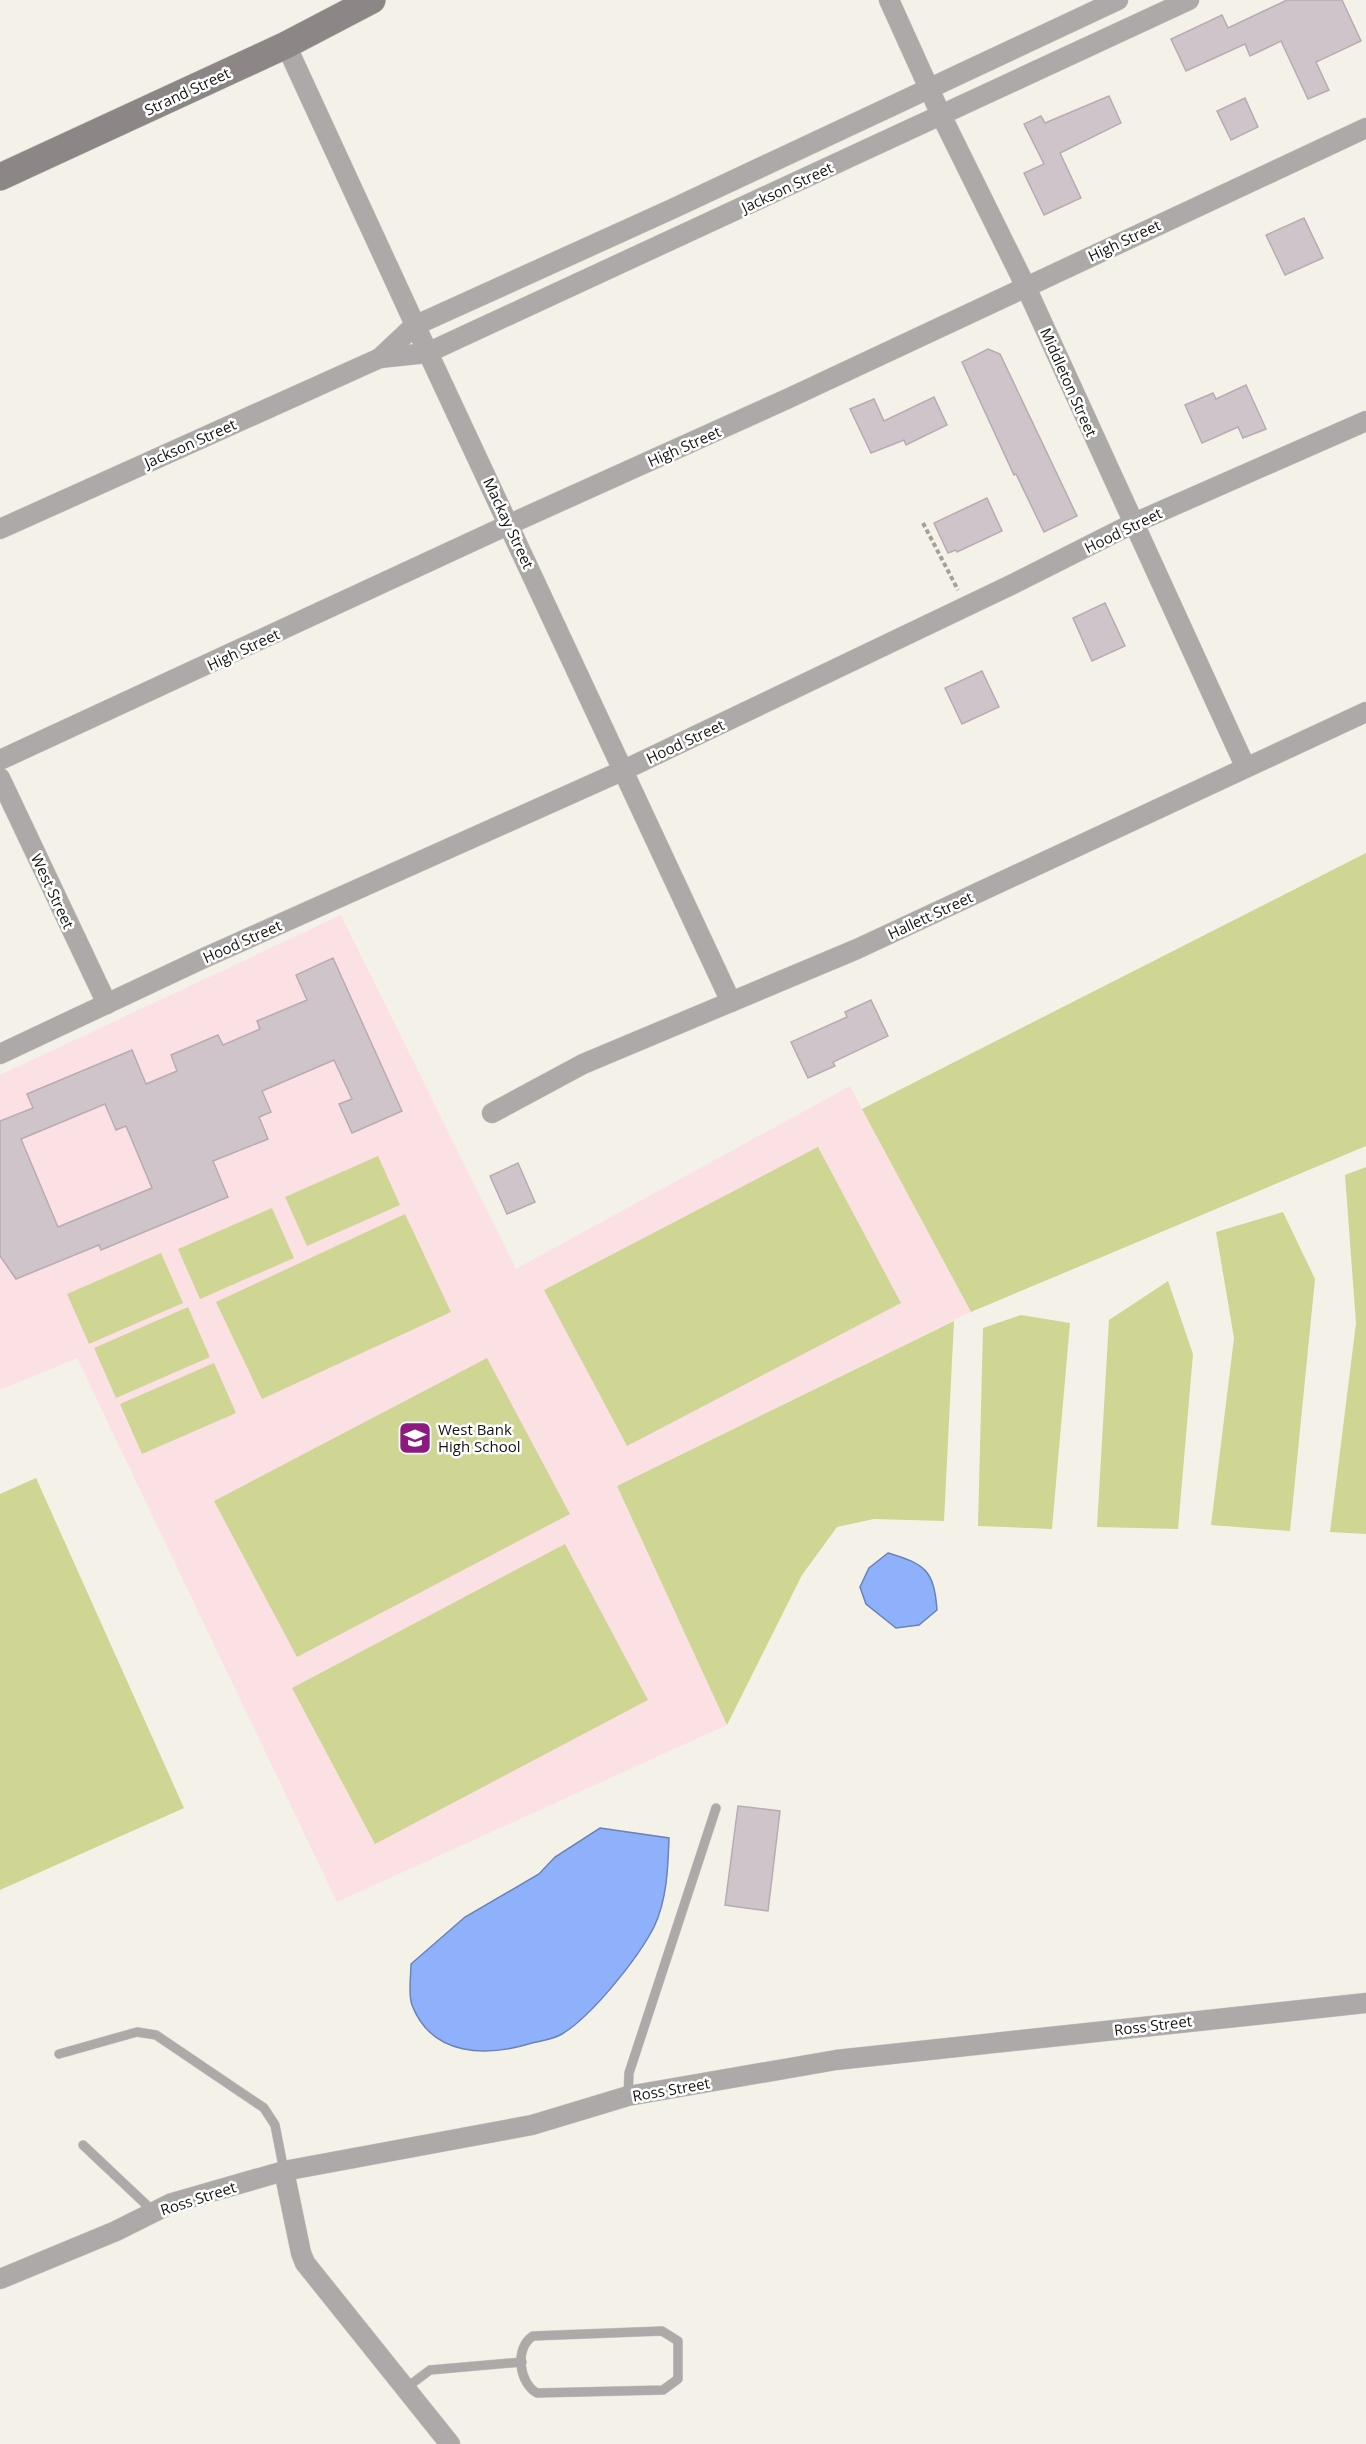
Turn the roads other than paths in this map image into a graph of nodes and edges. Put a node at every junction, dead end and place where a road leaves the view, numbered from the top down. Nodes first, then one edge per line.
1 (372, 0) edge
2 (889, 0) edge
3 (1118, 0) edge
4 (1189, 0) edge
5 (286, 45) junction
6 (928, 88) junction
7 (941, 116) junction
8 (1366, 128) edge
9 (0, 177) edge
10 (1025, 285) junction
11 (414, 326) junction
12 (427, 353) junction
13 (380, 358) junction
14 (1366, 420) edge
15 (510, 524) junction
16 (1132, 524) junction
17 (0, 529) edge
18 (1366, 712) edge
19 (0, 760) edge
20 (1245, 766) junction
21 (624, 770) junction
22 (0, 778) edge
23 (730, 1002) junction
24 (107, 1004) junction
25 (0, 1054) edge
26 (492, 1113) dead end
27 (716, 1809) dead end
28 (1366, 2003) edge
29 (59, 2054) dead end
30 (628, 2096) junction
31 (83, 2145) dead end
32 (284, 2171) junction
33 (154, 2212) junction
34 (0, 2279) edge
35 (522, 2362) junction
36 (406, 2388) junction
37 (450, 2444) edge

1 - 5 street, Strand Street
2 - 6 street, Middleton Street
3 - 6 street, Jackson Street
4 - 7 street, Jackson Street
5 - 9 street, Strand Street
5 - 11 street, Mackay Street
6 - 7 street, Middleton Street
6 - 11 street, Jackson Street
7 - 10 street, Middleton Street
7 - 12 street, Jackson Street
8 - 10 street, High Street
10 - 15 street, High Street
10 - 16 street, Middleton Street
11 - 12 street, Mackay Street
11 - 13 street, Jackson Street
12 - 13 street, Jackson Street
12 - 15 street, Mackay Street
13 - 17 street, Jackson Street
14 - 16 street, Hood Street
15 - 19 street, High Street
15 - 21 street, Mackay Street
16 - 20 street, Middleton Street
16 - 21 street, Hood Street
18 - 20 street, Hallett Street
20 - 23 street, Hallett Street
21 - 23 street, Mackay Street
21 - 24 street, Hood Street
22 - 24 street, West Street
23 - 26 street, Hallett Street
24 - 25 street, Hood Street
27 - 30 lane
28 - 30 street, Ross Street
29 - 32 lane
30 - 32 street, Ross Street
31 - 33 lane
32 - 33 street, Ross Street
32 - 36 street
33 - 34 street, Ross Street
35 - 35 lane
35 - 36 lane
36 - 37 street

